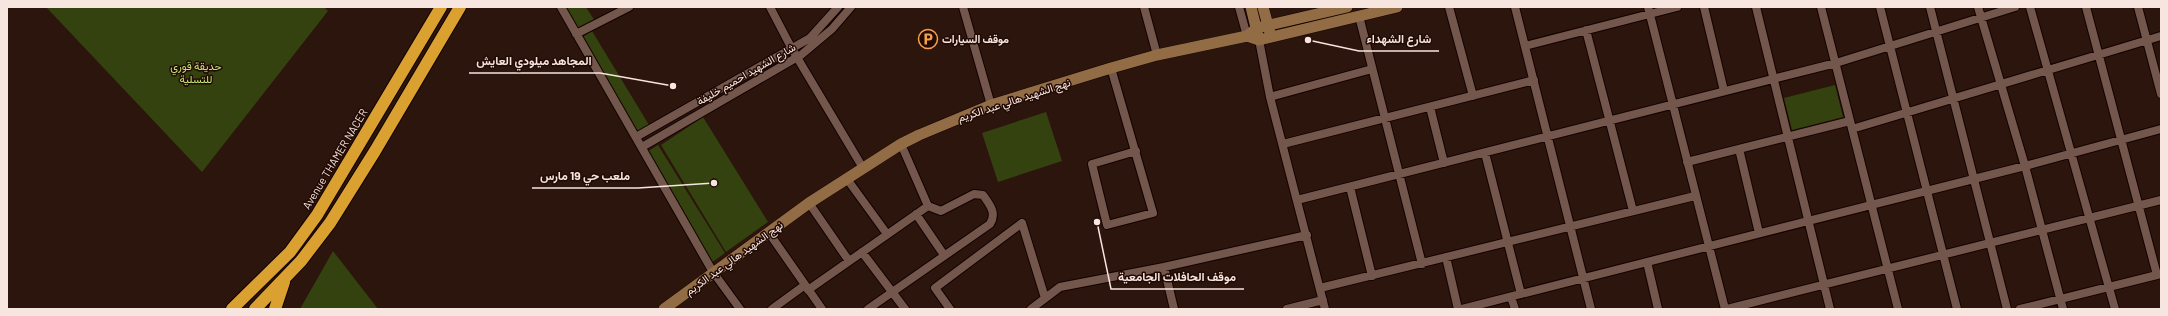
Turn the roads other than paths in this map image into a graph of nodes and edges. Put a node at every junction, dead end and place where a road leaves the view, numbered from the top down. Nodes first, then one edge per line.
1 (441, 7) edge
2 (460, 7) edge
3 (561, 7) edge
4 (629, 7) edge
5 (770, 7) edge
6 (838, 7) edge
7 (851, 7) edge
8 (963, 7) edge
9 (1144, 7) edge
10 (1239, 7) edge
11 (1252, 7) edge
12 (1263, 7) edge
13 (1347, 7) edge
14 (1397, 7) edge
15 (1449, 7) edge
16 (1515, 7) edge
17 (1677, 7) edge
18 (1704, 7) edge
19 (1756, 7) edge
20 (1821, 7) edge
21 (1880, 7) edge
22 (1930, 7) edge
23 (1978, 7) edge
24 (2015, 7) edge
25 (2030, 7) edge
26 (2086, 7) edge
27 (2138, 7) edge
28 (1649, 10) edge
29 (1360, 16) junction
30 (1981, 17) junction
31 (1269, 26) junction
32 (1257, 28) junction
33 (1586, 30) junction
34 (1936, 31) junction
35 (576, 34) junction
36 (1247, 36) junction
37 (2161, 36) edge
38 (1270, 38) junction
39 (1259, 40) junction
40 (2147, 40) junction
41 (1525, 46) junction
42 (1890, 46) junction
43 (792, 50) junction
44 (1262, 54) junction
45 (2100, 54) junction
46 (1157, 55) junction
47 (797, 57) junction
48 (1836, 63) junction
49 (1111, 68) junction
50 (1372, 69) junction
51 (2048, 70) junction
52 (1774, 78) junction
53 (1534, 80) junction
54 (2001, 84) junction
55 (1724, 91) junction
56 (2161, 94) edge
57 (1473, 96) junction
58 (1270, 97) junction
59 (1953, 99) junction
60 (1674, 104) junction
61 (991, 105) junction
62 (1430, 107) junction
63 (1906, 112) junction
64 (1385, 119) junction
65 (1850, 121) junction
66 (1609, 122) junction
67 (1852, 129) junction
68 (2161, 129) edge
69 (636, 136) junction
70 (1548, 137) junction
71 (1787, 137) junction
72 (2122, 140) junction
73 (901, 144) junction
74 (1283, 144) junction
75 (642, 147) junction
76 (1739, 150) junction
77 (1136, 151) junction
78 (1485, 153) junction
79 (2072, 154) junction
80 (1687, 162) junction
81 (1444, 163) junction
82 (2025, 166) junction
83 (863, 168) junction
84 (1398, 175) junction
85 (847, 179) junction
86 (1974, 179) junction
87 (1350, 187) junction
88 (1925, 191) junction
89 (1695, 196) junction
90 (1297, 200) junction
91 (2161, 200) edge
92 (810, 203) junction
93 (1872, 204) junction
94 (928, 206) junction
95 (2138, 206) junction
96 (1633, 211) junction
97 (916, 214) junction
98 (2090, 218) junction
99 (1808, 221) junction
100 (1570, 227) junction
101 (2042, 231) junction
102 (769, 233) junction
103 (1760, 233) junction
104 (887, 234) junction
105 (1307, 235) junction
106 (1508, 242) junction
107 (1989, 244) junction
108 (1708, 246) junction
109 (862, 252) junction
110 (944, 255) junction
111 (1942, 255) junction
112 (1446, 258) junction
113 (849, 261) junction
114 (1647, 262) junction
115 (1422, 264) junction
116 (1164, 266) junction
117 (1888, 270) junction
118 (713, 272) junction
119 (2159, 274) edge
120 (1372, 276) junction
121 (285, 279) junction
122 (1582, 279) junction
123 (1825, 286) junction
124 (2108, 286) junction
125 (807, 287) junction
126 (1320, 288) junction
127 (891, 291) junction
128 (1520, 294) junction
129 (1511, 297) junction
130 (1045, 298) junction
131 (2060, 299) junction
132 (1323, 300) junction
133 (1468, 308) edge
134 (232, 309) edge
135 (255, 309) edge
136 (275, 309) edge
137 (664, 309) edge
138 (740, 309) edge
139 (772, 309) edge
140 (822, 309) edge
141 (868, 309) edge
142 (904, 309) edge
143 (950, 309) edge
144 (1031, 309) edge
145 (1174, 309) edge
146 (1287, 309) edge
147 (1325, 309) edge
148 (1458, 309) edge
149 (1515, 309) edge
150 (1591, 309) edge
151 (1658, 309) edge
152 (1726, 309) edge
153 (1830, 309) edge
154 (1898, 309) edge
155 (1957, 309) edge
156 (2007, 309) edge
157 (2020, 309) edge
158 (2063, 309) edge
159 (2115, 309) edge

1 - 134 highway, Avenue THAMER NACER
2 - 121 highway
3 - 35 street
4 - 35 street
5 - 43 street
6 - 43 street, شارع الشهيد احميم خليفة
7 - 47 street, شارع الشهيد احميم خليفة
8 - 61 street
9 - 46 street
10 - 36 street
11 - 32 main road
12 - 31 main road
13 - 31 main road
14 - 29 main road
15 - 57 street
16 - 41 street
17 - 28 street
18 - 55 street
19 - 52 street
20 - 48 street
21 - 42 street
22 - 34 street
23 - 30 street
24 - 30 street
25 - 51 street
26 - 45 street
27 - 40 street
28 - 33 street
28 - 60 street
29 - 38 main road
29 - 50 street
30 - 34 street
30 - 54 street
31 - 32 main road
31 - 38 main road
32 - 36 main road
32 - 39 main road
33 - 41 street
33 - 66 street
34 - 42 street
34 - 59 street
35 - 69 street
36 - 39 main road
36 - 46 main road, نهج الشهيد هالي عبد الكريم
37 - 40 street
38 - 39 main road
38 - 44 street
39 - 44 street
40 - 45 street
40 - 56 street
41 - 53 street
42 - 48 street
42 - 63 street
43 - 47 street
43 - 69 street, شارع الشهيد احميم خليفة
44 - 58 street
45 - 51 street
45 - 72 street
46 - 49 main road, نهج الشهيد هالي عبد الكريم
47 - 75 street, شارع الشهيد احميم خليفة
47 - 83 street
48 - 52 street
48 - 65 street
49 - 61 main road, نهج الشهيد هالي عبد الكريم
49 - 77 street
50 - 58 street
50 - 64 street
51 - 54 street
51 - 79 street
52 - 55 street
52 - 71 street
53 - 57 street
53 - 70 street
54 - 59 street
54 - 82 street
55 - 60 street
57 - 62 street
58 - 74 street
59 - 63 street
59 - 86 street
60 - 66 street
60 - 80 street
61 - 73 main road, نهج الشهيد هالي عبد الكريم
62 - 64 street
62 - 81 street
63 - 67 street
63 - 88 street
64 - 74 street
64 - 84 street
65 - 67 street
65 - 71 street
66 - 70 street
66 - 96 street
67 - 93 street
68 - 72 street
69 - 75 street
70 - 78 street
70 - 100 street
71 - 76 street
71 - 99 street
72 - 79 street
72 - 95 street
73 - 83 main road, نهج الشهيد هالي عبد الكريم
73 - 94 street
74 - 90 street
75 - 118 street
76 - 80 street
76 - 103 street
77 - 77 street
78 - 81 street
78 - 106 street
79 - 82 street
79 - 98 street
80 - 89 street
81 - 84 street
82 - 86 street
82 - 101 street
83 - 85 main road, نهج الشهيد هالي عبد الكريم
84 - 87 street
84 - 115 street
85 - 92 main road, نهج الشهيد هالي عبد الكريم
85 - 104 street
86 - 88 street
86 - 107 street
87 - 90 street
87 - 120 street
88 - 93 street
88 - 111 street
89 - 96 street
89 - 108 street
90 - 105 street
91 - 95 street
92 - 102 main road, نهج الشهيد هالي عبد الكريم
92 - 113 street
93 - 99 street
93 - 117 street
94 - 97 street
94 - 110 street
95 - 98 street
95 - 119 street
96 - 100 street
97 - 104 street
97 - 110 street
98 - 101 street
98 - 124 street
99 - 103 street
99 - 123 street
100 - 106 street
100 - 122 street
101 - 107 street
101 - 131 street
102 - 118 main road, نهج الشهيد هالي عبد الكريم
102 - 125 street
103 - 108 street
104 - 109 street
105 - 116 street
105 - 126 street
106 - 112 street
106 - 128 street
107 - 111 street
107 - 156 street
108 - 114 street
108 - 152 street
109 - 113 street
109 - 127 street
110 - 127 street
111 - 117 street
111 - 155 street
112 - 115 street
112 - 148 street
113 - 125 street
114 - 122 street
114 - 151 street
115 - 120 street
116 - 130 street
116 - 145 street
117 - 123 street
117 - 154 street
118 - 137 main road, نهج الشهيد هالي عبد الكريم
118 - 138 street
119 - 124 street
120 - 126 street
121 - 135 highway
121 - 136 highway
122 - 128 street
122 - 150 street
123 - 152 street
123 - 153 street
124 - 131 street
124 - 159 street
125 - 139 street
125 - 140 street
126 - 132 street
127 - 141 street
127 - 142 street
128 - 129 street
129 - 133 street
129 - 149 street
130 - 143 street
130 - 144 street
131 - 157 street
131 - 158 street
132 - 146 street
132 - 147 street

